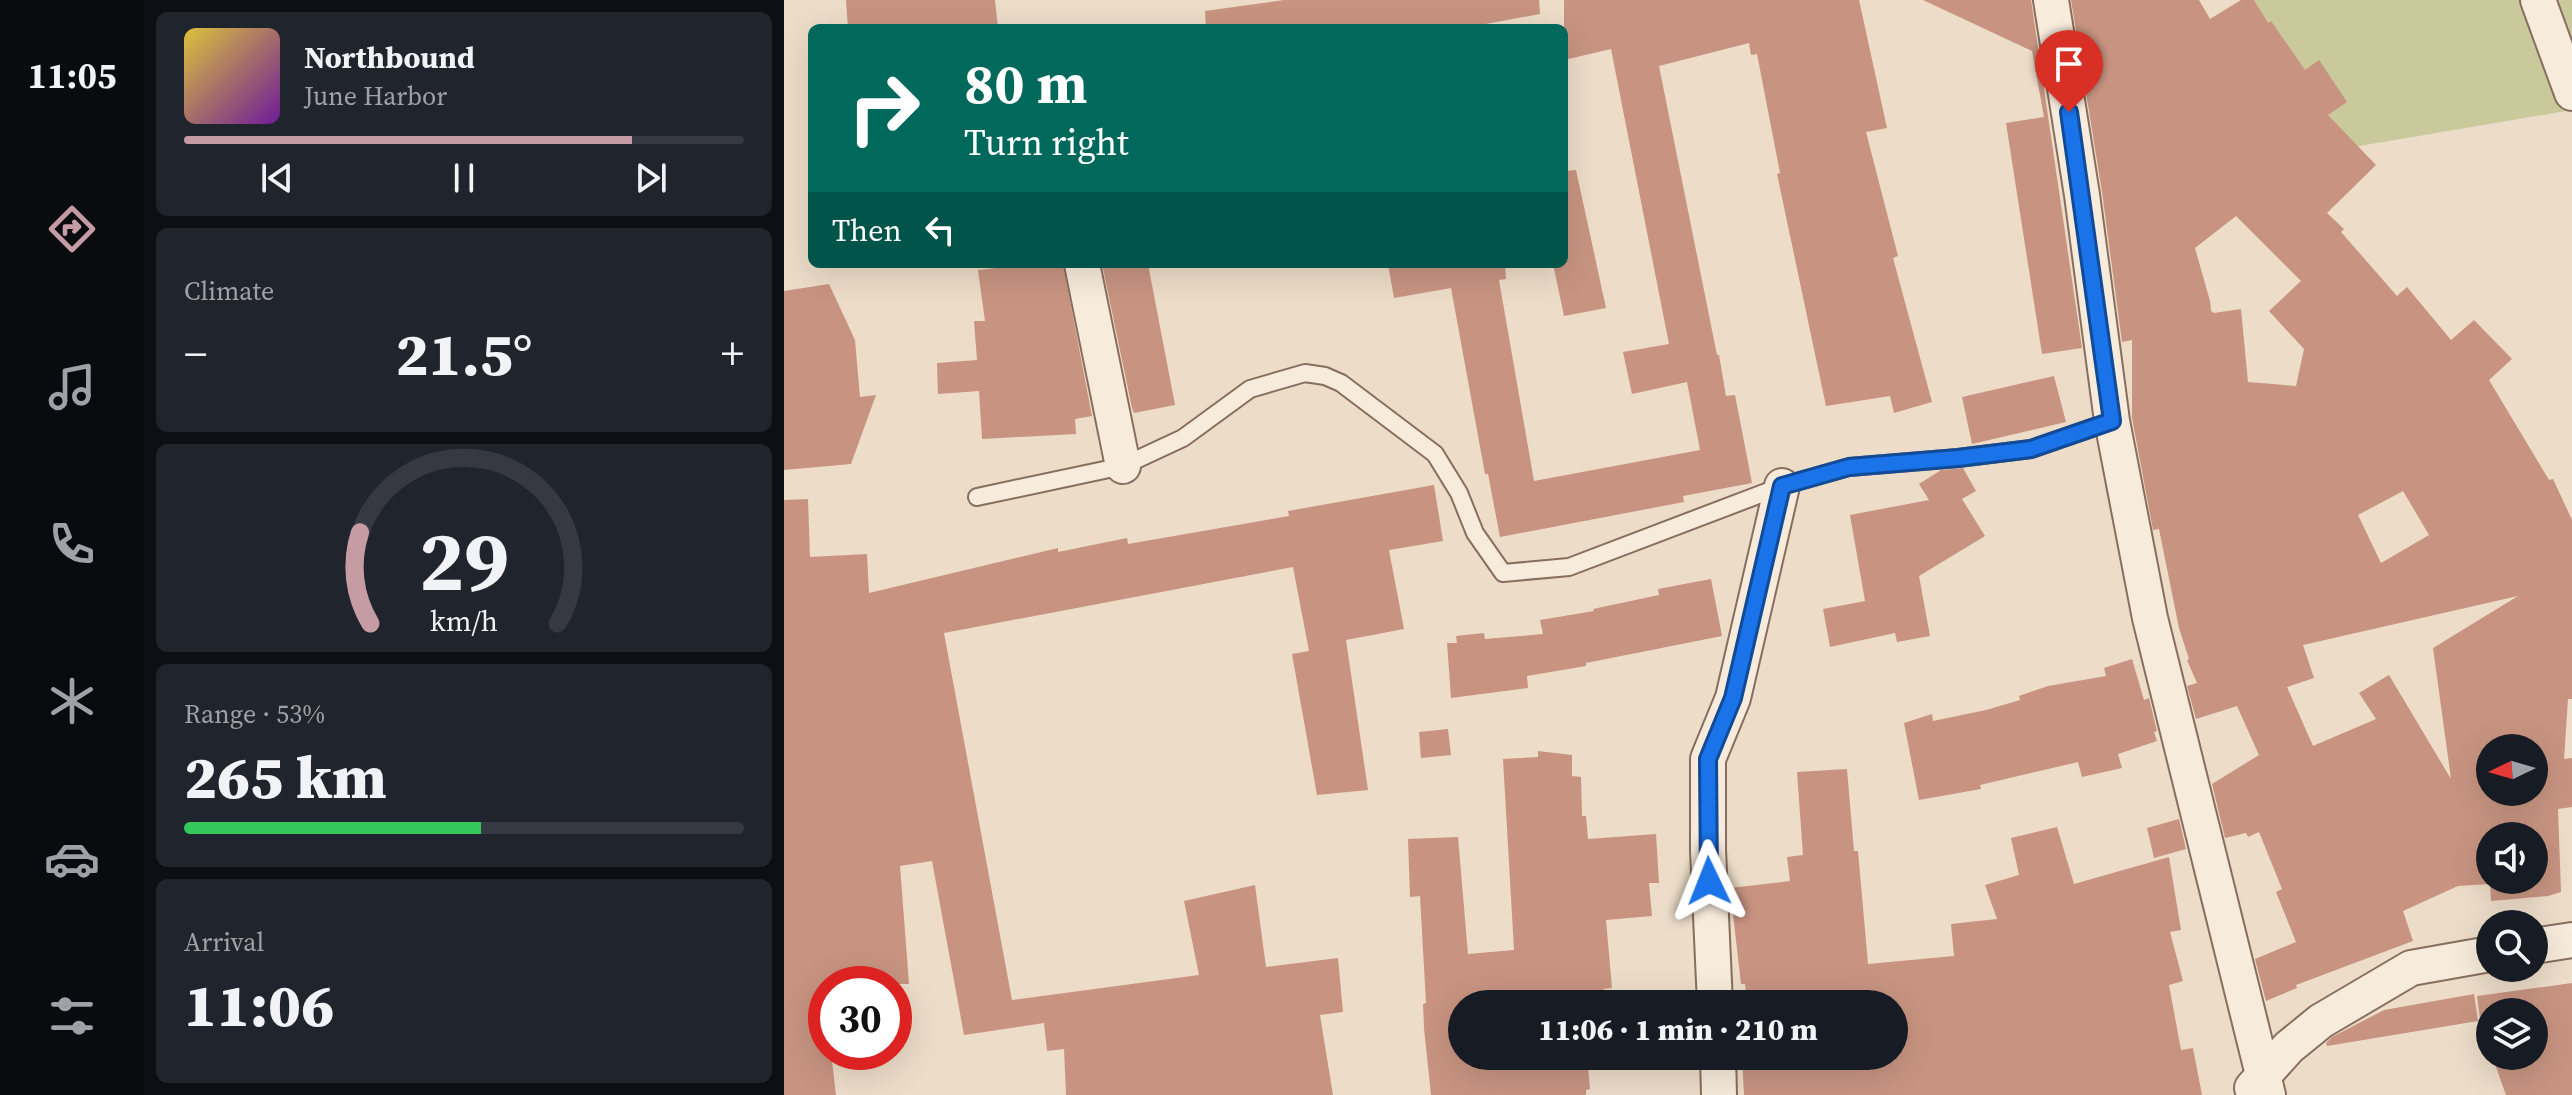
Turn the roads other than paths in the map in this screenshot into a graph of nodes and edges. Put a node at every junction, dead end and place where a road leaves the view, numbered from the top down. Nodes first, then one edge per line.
1 (2051, 0) edge
2 (2526, 0) edge
3 (2538, 0) edge
4 (2550, 34) junction
5 (2572, 93) edge
6 (1083, 268) edge
7 (2112, 421) junction
8 (1123, 466) junction
9 (1782, 486) junction
10 (977, 497) dead end
11 (2572, 940) edge
12 (2548, 944) edge
13 (2476, 956) edge
14 (1714, 990) edge
15 (1718, 1070) edge
16 (2259, 1089) edge
17 (1719, 1095) edge

1 - 7 street
2 - 4 street
3 - 4 street
4 - 5 street
6 - 8 street
7 - 9 lane
7 - 16 street
8 - 9 lane
8 - 10 lane
9 - 14 street
11 - 12 street
13 - 16 street
15 - 17 street

